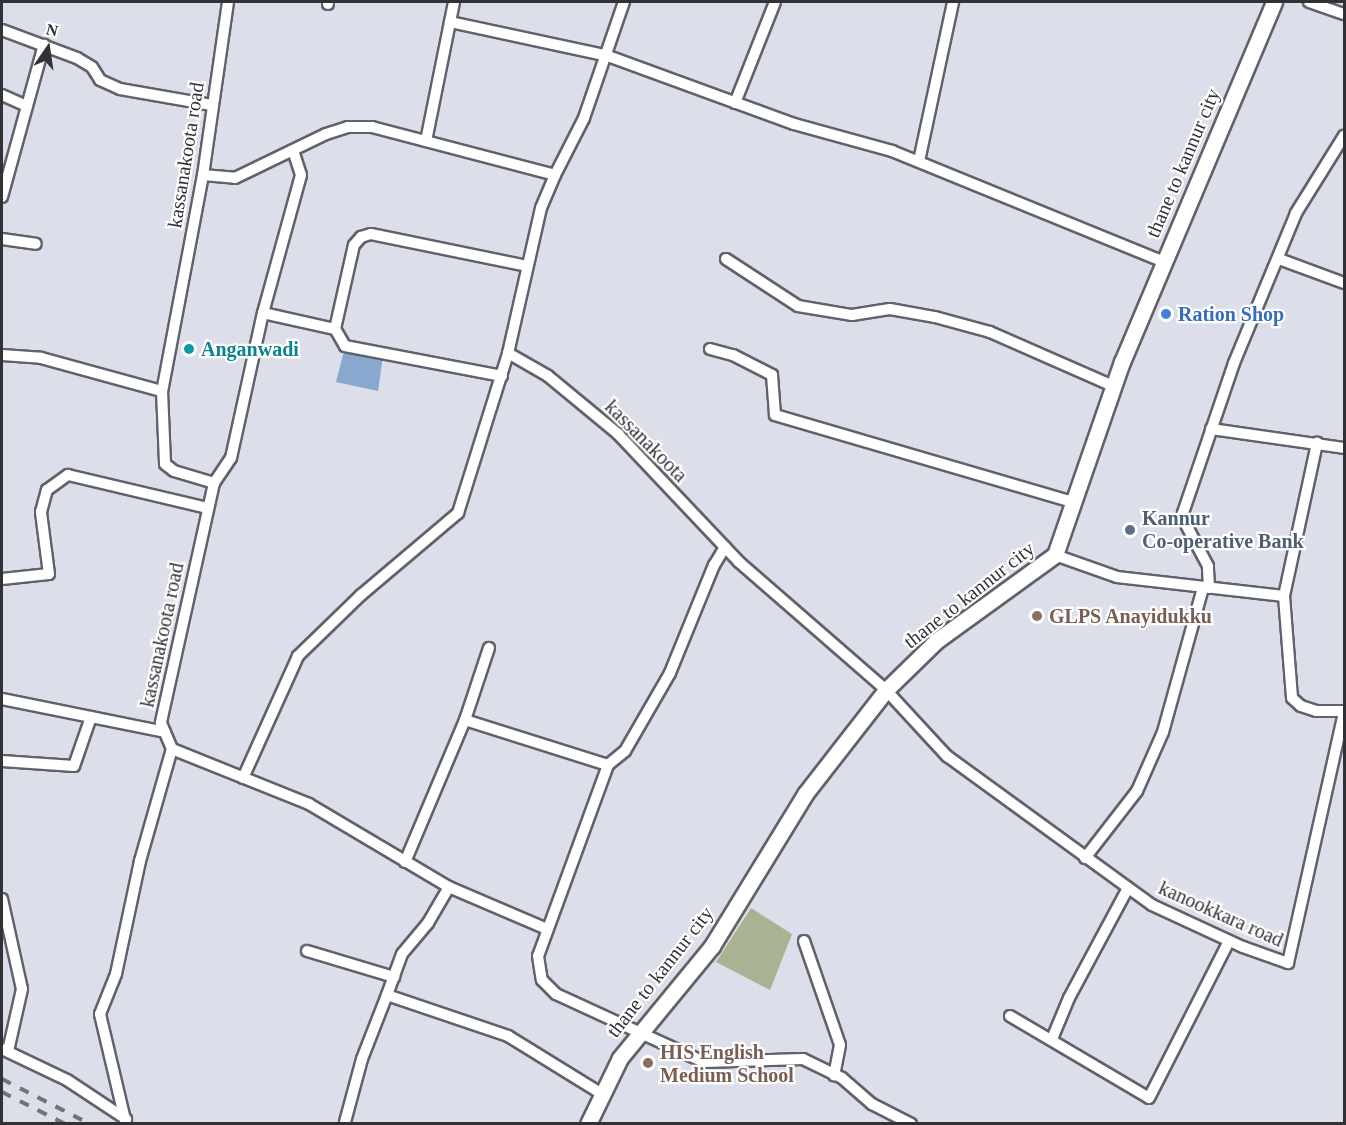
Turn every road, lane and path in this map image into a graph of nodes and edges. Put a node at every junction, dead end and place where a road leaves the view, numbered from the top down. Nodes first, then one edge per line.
1 (228, 2) edge
2 (454, 2) edge
3 (624, 2) edge
4 (775, 2) edge
5 (953, 2) edge
6 (1274, 2) edge
7 (1309, 2) edge
8 (1344, 14) edge
9 (450, 22) junction
10 (2, 30) edge
11 (44, 45) junction
12 (608, 56) junction
13 (2, 95) edge
14 (735, 103) junction
15 (212, 105) junction
16 (27, 106) junction
17 (1344, 136) edge
18 (426, 141) junction
19 (292, 150) junction
20 (920, 161) junction
21 (203, 175) junction
22 (555, 175) junction
23 (2, 197) edge
24 (2, 239) edge
25 (36, 244) dead end
26 (726, 259) dead end
27 (1279, 259) junction
28 (1164, 262) junction
29 (527, 266) junction
30 (1344, 284) edge
31 (263, 313) junction
32 (335, 329) junction
33 (710, 349) dead end
34 (508, 354) junction
35 (2, 355) edge
36 (502, 376) junction
37 (1113, 386) junction
38 (162, 391) junction
39 (1211, 429) junction
40 (1317, 443) junction
41 (1344, 448) edge
42 (214, 483) junction
43 (1073, 502) junction
44 (208, 508) junction
45 (725, 548) junction
46 (1055, 555) junction
47 (2, 579) edge
48 (1206, 588) junction
49 (1284, 596) junction
50 (489, 648) dead end
51 (886, 690) junction
52 (2, 699) edge
53 (1343, 711) edge
54 (90, 717) junction
55 (465, 720) junction
56 (165, 732) junction
57 (172, 749) junction
58 (2, 761) edge
59 (608, 765) junction
60 (243, 778) junction
61 (1085, 858) junction
62 (405, 862) junction
63 (449, 887) junction
64 (1128, 888) junction
65 (2, 899) edge
66 (547, 929) junction
67 (804, 941) dead end
68 (1229, 941) junction
69 (307, 951) dead end
70 (394, 977) junction
71 (387, 995) junction
72 (1010, 1016) dead end
73 (641, 1032) junction
74 (1053, 1039) junction
75 (4, 1050) edge
76 (834, 1075) junction
77 (602, 1094) junction
78 (126, 1121) edge
79 (345, 1122) edge
80 (588, 1124) edge
81 (912, 1124) edge

1 - 15 street, kassanakoota road
2 - 9 street
3 - 12 street
4 - 14 street
5 - 20 street
6 - 28 street, thane to kannur city
7 - 8 street
9 - 12 street
9 - 18 street
10 - 11 street
11 - 15 street
11 - 16 street
12 - 14 street
12 - 22 street
13 - 16 street
14 - 20 street
15 - 21 street, kassanakoota road
16 - 23 street
17 - 27 street
18 - 19 street
18 - 22 street
19 - 21 street
19 - 31 street
20 - 28 street
21 - 38 street, kassanakoota road
22 - 29 street
24 - 25 street
26 - 37 street
27 - 30 street
27 - 39 street
28 - 37 street, thane to kannur city
29 - 32 street
29 - 34 street
31 - 32 street
31 - 42 street
32 - 36 street
33 - 43 street
34 - 36 street
34 - 45 street, kassanakoota
35 - 38 street
36 - 60 street
37 - 43 street, thane to kannur city
38 - 42 street, kassanakoota road
39 - 40 street
39 - 48 street
40 - 41 street
40 - 49 street
42 - 44 street, kassanakoota road
43 - 46 street, thane to kannur city
44 - 47 street
44 - 56 street, kassanakoota road
45 - 51 street, kassanakoota
45 - 59 street
46 - 48 street
46 - 51 street, thane to kannur city
48 - 49 street
48 - 61 street
49 - 53 street, kanookkara road
50 - 55 street
51 - 61 street, kanookkara road
51 - 73 street, thane to kannur city
52 - 54 street
53 - 68 street, kanookkara road
54 - 56 street
54 - 58 street
55 - 59 street
55 - 62 street
56 - 57 street, kassanakoota road
57 - 60 street
57 - 78 street
59 - 66 street
60 - 62 street
61 - 64 street, kanookkara road
62 - 63 street
63 - 66 street
63 - 70 street
64 - 68 street, kanookkara road
64 - 74 street
65 - 75 street
66 - 73 street
67 - 76 street
68 - 74 street
69 - 70 street
70 - 71 street
71 - 77 street
71 - 79 street
72 - 74 street
73 - 76 street
73 - 77 street, thane to kannur city
75 - 78 street
76 - 81 street
77 - 80 street, thane to kannur city

